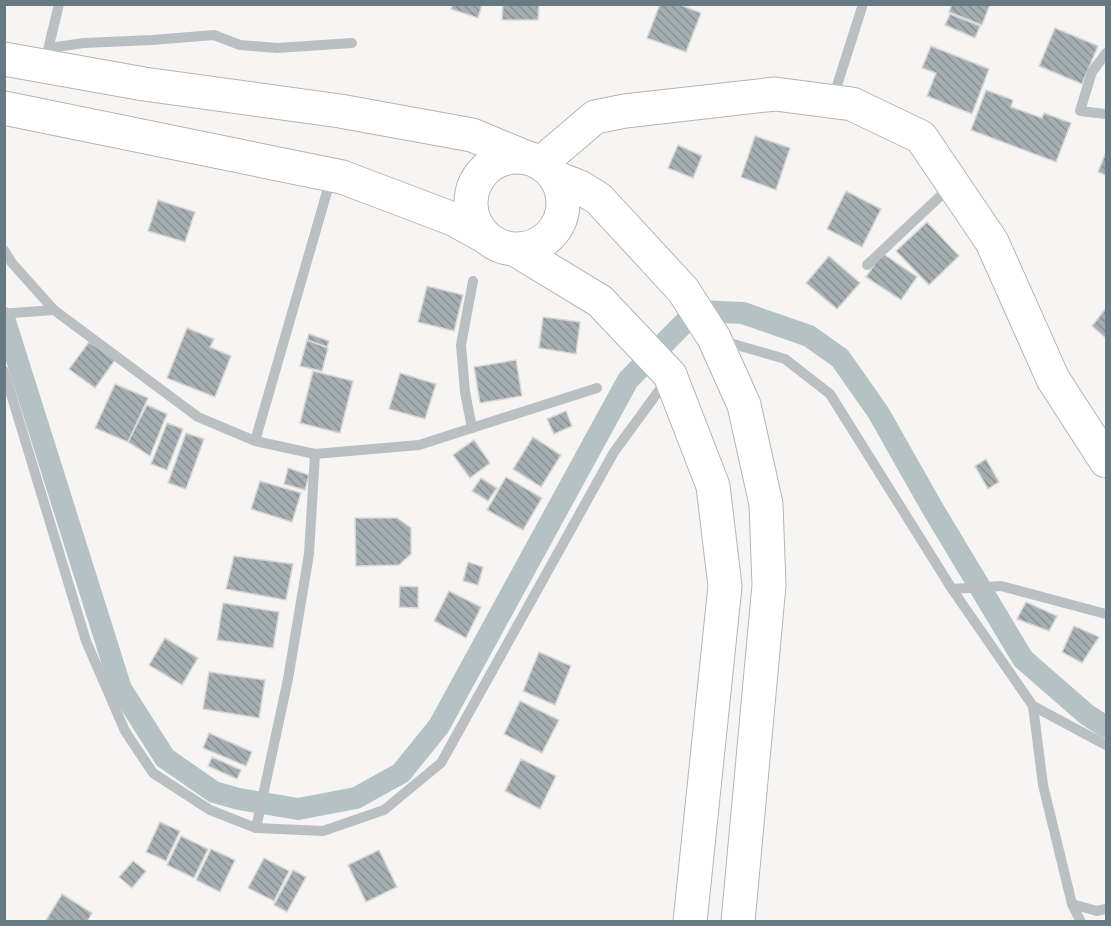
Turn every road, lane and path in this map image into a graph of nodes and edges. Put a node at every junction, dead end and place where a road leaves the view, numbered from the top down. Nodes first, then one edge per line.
1 (59, 4) edge
2 (863, 4) edge
3 (352, 43) dead end
4 (1107, 53) edge
5 (47, 57) junction
6 (4, 59) edge
7 (832, 101) junction
8 (4, 108) edge
9 (1107, 114) edge
10 (541, 166) junction
11 (332, 175) junction
12 (953, 184) junction
13 (484, 236) junction
14 (4, 249) edge
15 (516, 250) junction
16 (867, 265) dead end
17 (473, 280) dead end
18 (54, 310) junction
19 (9, 314) edge
20 (705, 324) junction
21 (657, 362) junction
22 (4, 371) edge
23 (597, 388) dead end
24 (472, 428) junction
25 (255, 441) junction
26 (315, 454) junction
27 (1107, 461) edge
28 (952, 589) junction
29 (1107, 614) edge
30 (1033, 706) junction
31 (1107, 745) edge
32 (256, 828) junction
33 (1072, 904) junction
34 (1107, 909) edge
35 (690, 921) edge
36 (738, 921) edge
37 (1081, 921) edge

1 - 5 street
2 - 7 street
3 - 5 street
4 - 9 street
5 - 6 main road
5 - 10 main road
7 - 10 main road
7 - 12 main road
8 - 11 main road
10 - 13 main road
10 - 15 main road
10 - 20 main road
11 - 13 main road
11 - 25 street
12 - 16 street
12 - 27 main road
13 - 15 main road
14 - 18 street
15 - 21 main road
17 - 24 street
18 - 19 street
18 - 25 street
20 - 28 street
20 - 36 main road
21 - 32 street
21 - 35 main road
22 - 32 street
23 - 24 street
24 - 26 street
25 - 26 street
26 - 32 street
28 - 29 street
28 - 30 street
30 - 31 street
30 - 33 street
33 - 34 street
33 - 37 street

